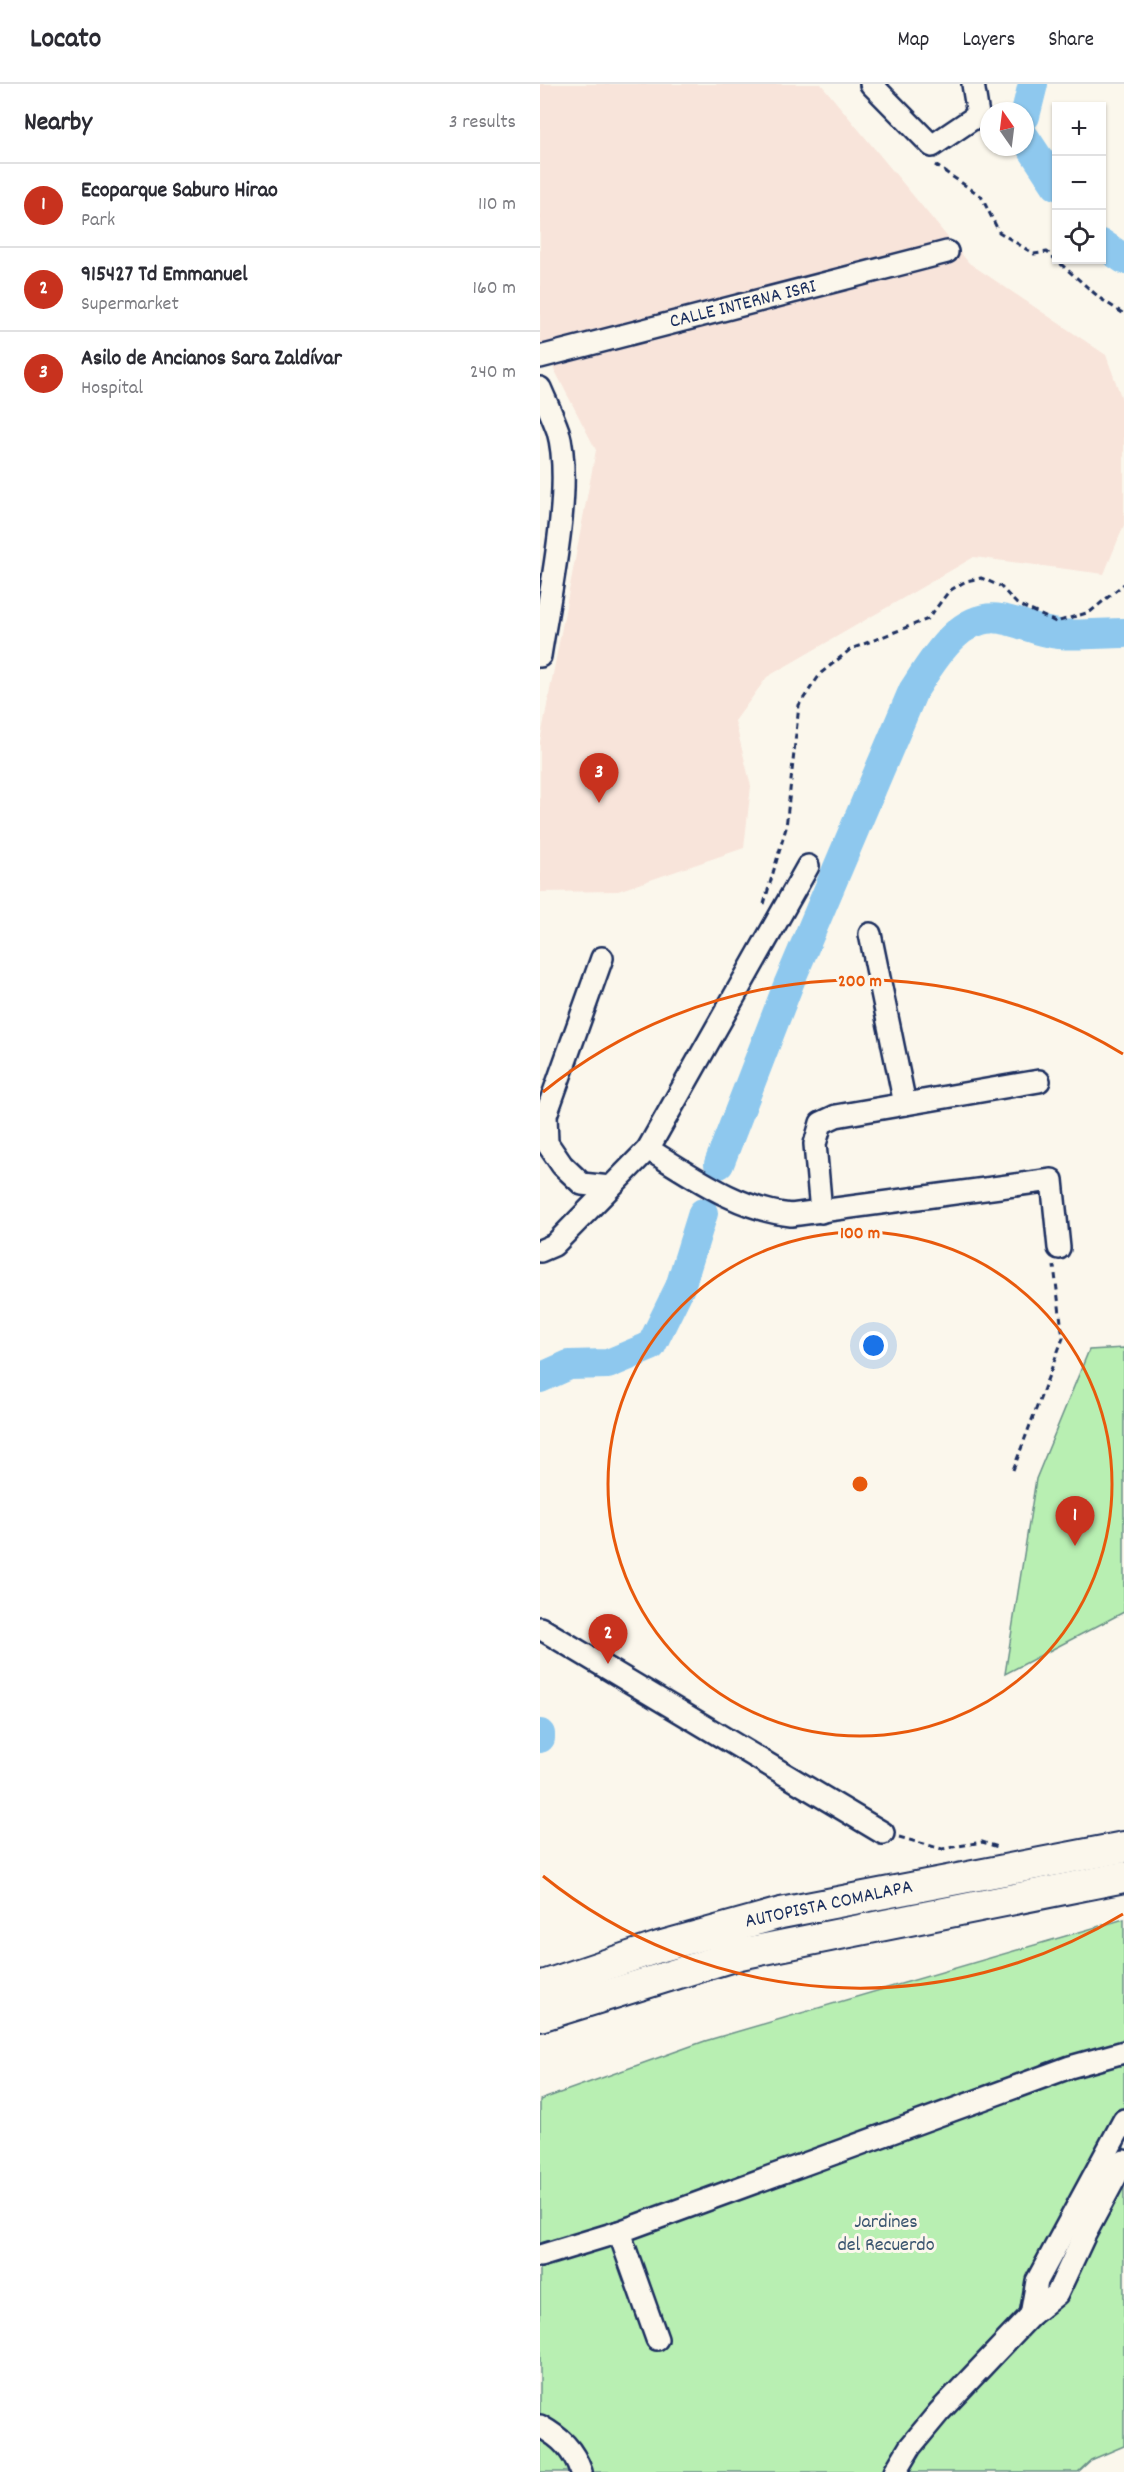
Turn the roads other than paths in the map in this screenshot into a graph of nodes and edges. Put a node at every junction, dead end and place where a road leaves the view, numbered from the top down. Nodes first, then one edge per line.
1 (871, 84) edge
2 (973, 84) edge
3 (947, 252) dead end
4 (540, 357) edge
5 (540, 390) edge
6 (545, 579) edge
7 (540, 656) edge
8 (808, 866) dead end
9 (870, 934) dead end
10 (602, 958) dead end
11 (1039, 1081) dead end
12 (905, 1104) junction
13 (648, 1149) junction
14 (610, 1187) junction
15 (822, 1212) junction
16 (1059, 1248) road end
17 (540, 1251) edge
18 (540, 1628) edge
19 (883, 1833) road end
20 (1124, 1847) edge
21 (1124, 1876) edge
22 (540, 1987) edge
23 (540, 2016) edge
24 (1124, 2052) edge
25 (1124, 2120) edge
26 (1124, 2161) edge
27 (619, 2232) junction
28 (540, 2256) edge
29 (1031, 2315) junction
30 (657, 2339) dead end
31 (540, 2426) edge
32 (581, 2472) edge
33 (895, 2472) edge

1 - 2 street
3 - 4 street, CALLE INTERNA ISRI
5 - 6 street
6 - 7 street
8 - 13 street
9 - 12 street
10 - 14 street
11 - 12 street
12 - 15 street
13 - 14 street
13 - 15 street
14 - 17 street
15 - 16 street
18 - 19 street
20 - 22 highway, AUTOPISTA COMALAPA
21 - 23 highway, AUTOPISTA COMALAPA
24 - 27 street
25 - 29 street
26 - 29 street
27 - 28 street
27 - 30 street
29 - 33 street
31 - 32 street

